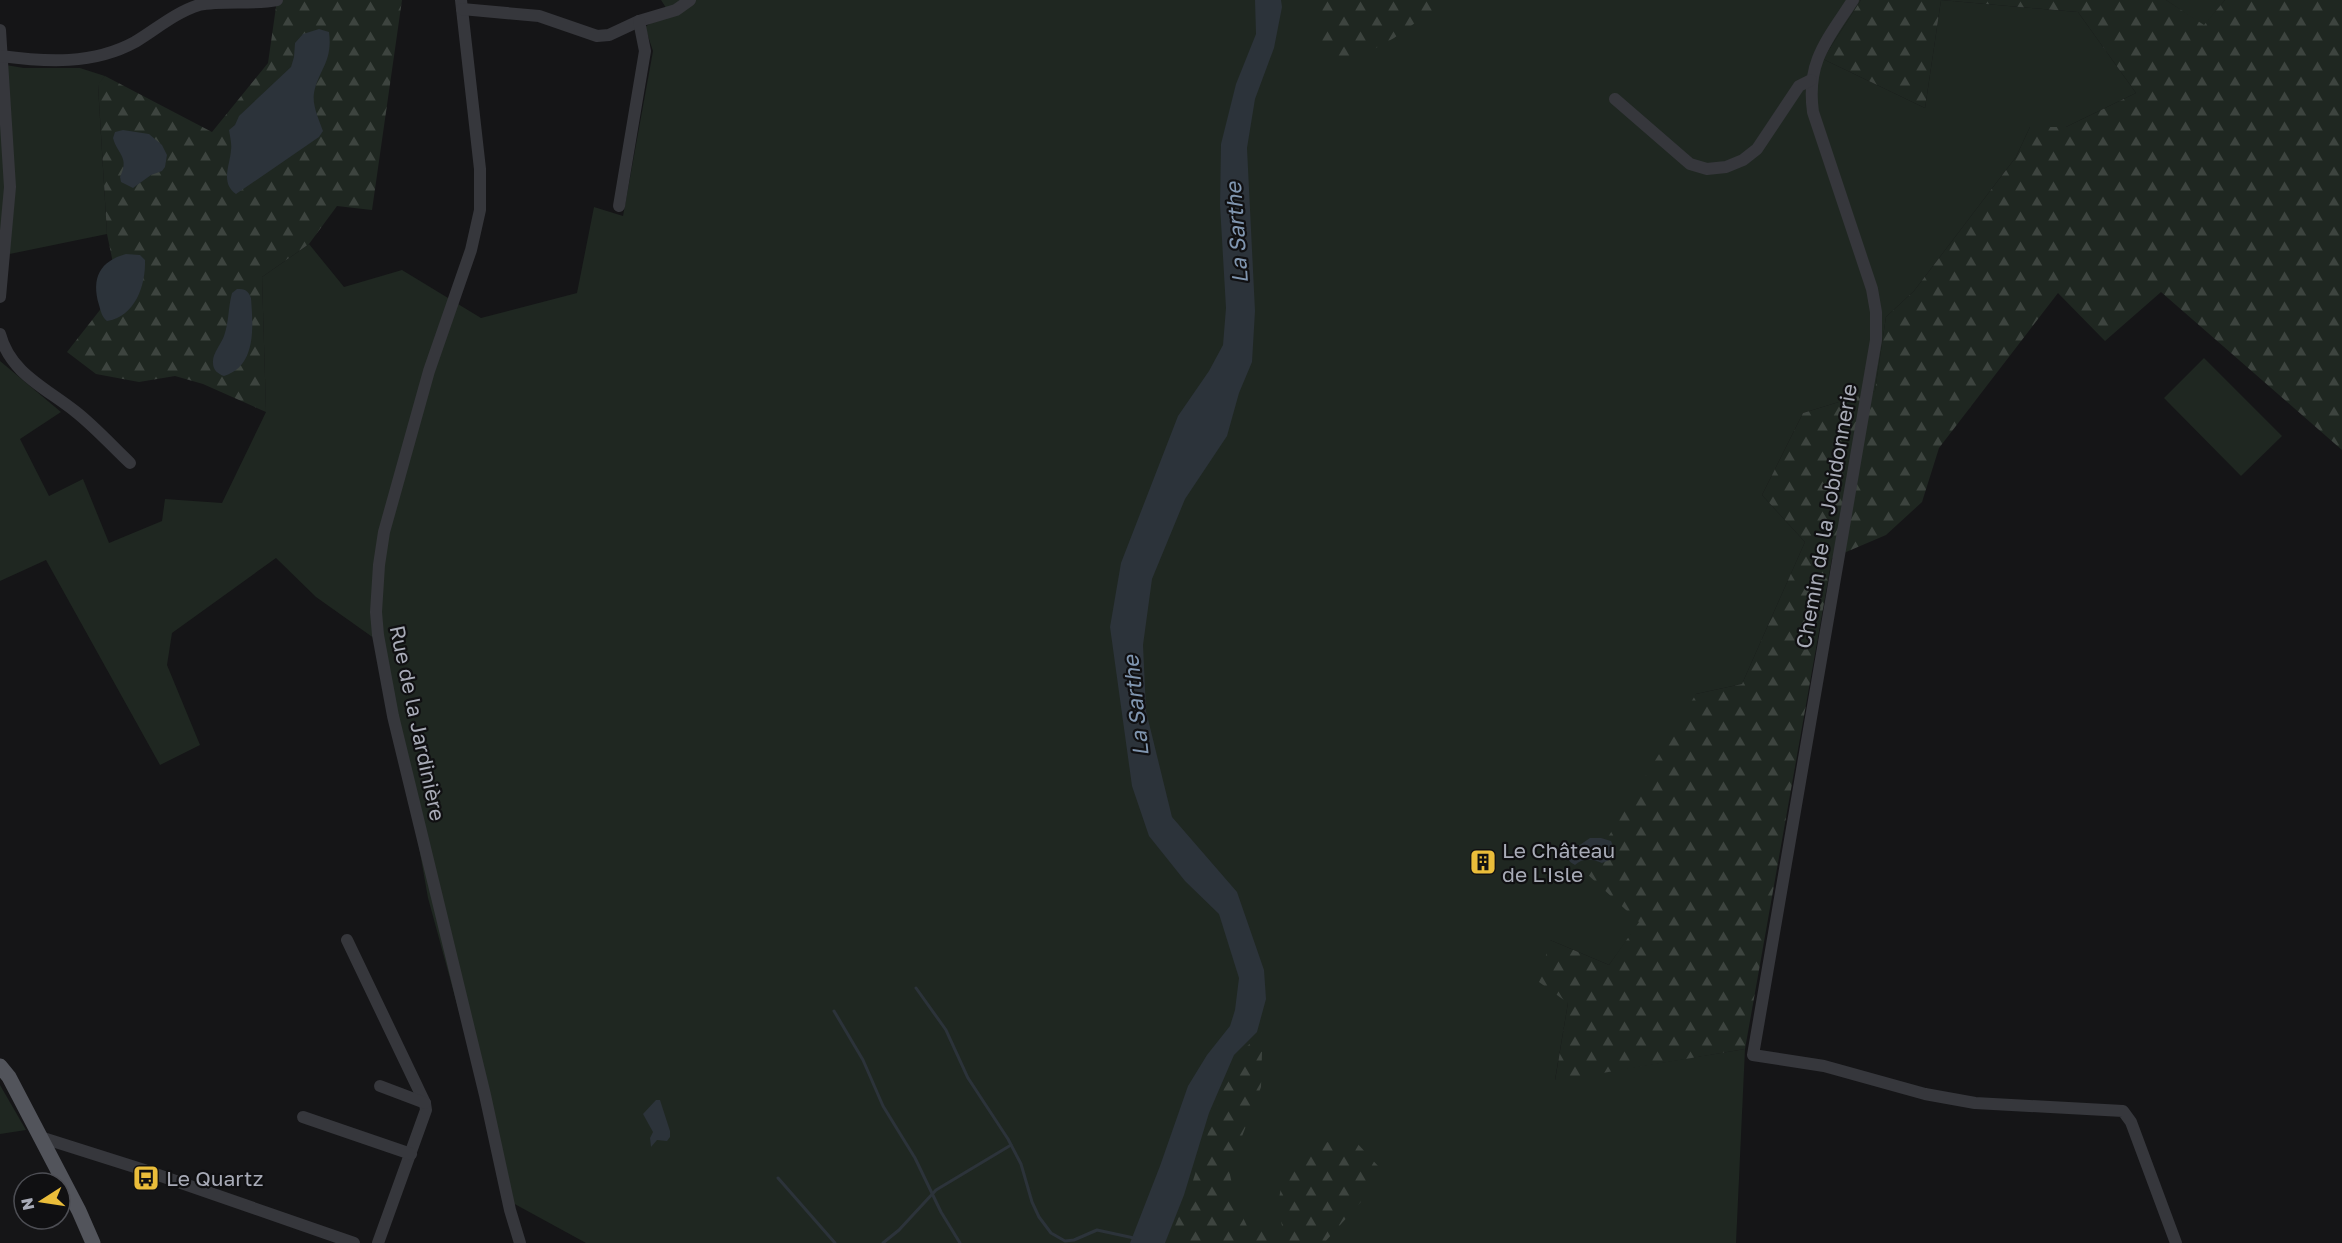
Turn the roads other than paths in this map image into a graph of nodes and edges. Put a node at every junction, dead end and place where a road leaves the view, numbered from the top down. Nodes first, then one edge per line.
1 (277, 0) edge
2 (690, 0) edge
3 (1853, 0) edge
4 (461, 4) edge
5 (639, 21) junction
6 (0, 30) edge
7 (1, 56) edge
8 (1811, 80) junction
9 (1615, 99) dead end
10 (619, 206) dead end
11 (0, 297) edge
12 (0, 334) edge
13 (130, 464) dead end
14 (347, 940) dead end
15 (0, 1066) edge
16 (380, 1086) dead end
17 (425, 1103) junction
18 (303, 1118) dead end
19 (40, 1137) junction
20 (411, 1154) junction
21 (93, 1243) edge
22 (354, 1243) edge
23 (378, 1243) edge
24 (520, 1243) edge
25 (2176, 1243) edge

1 - 7 street
2 - 5 street
3 - 8 street, Chemin de la Jobidonnerie
4 - 5 street
4 - 24 street, Rue de la Jardinière
5 - 10 street
6 - 7 street
7 - 11 street
8 - 9 street
8 - 25 street, Chemin de la Jobidonnerie
12 - 13 street
14 - 17 street
15 - 19 main road
16 - 17 street
17 - 20 street
18 - 20 street
19 - 21 main road
19 - 22 street
20 - 23 street

